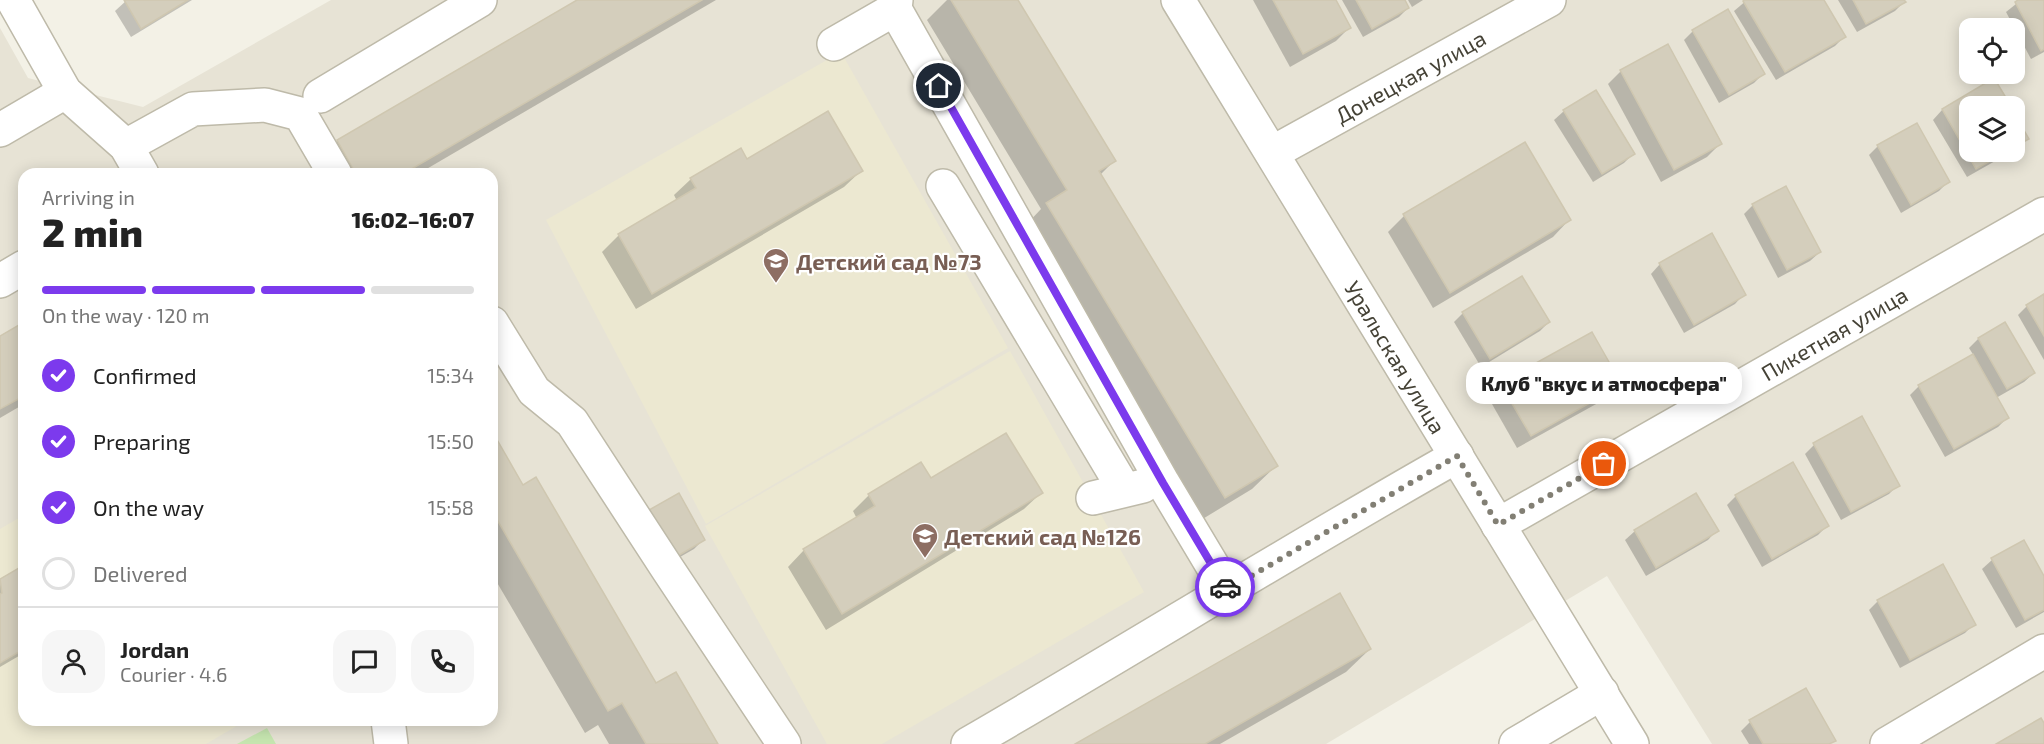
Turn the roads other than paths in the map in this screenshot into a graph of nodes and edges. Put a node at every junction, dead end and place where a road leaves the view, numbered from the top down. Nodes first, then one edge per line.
1 (13, 0) edge
2 (480, 0) edge
3 (1178, 0) edge
4 (1549, 0) edge
5 (895, 4) edge
6 (834, 44) dead end
7 (66, 92) junction
8 (320, 96) dead end
9 (0, 130) edge
10 (126, 146) junction
11 (1272, 153) junction
12 (984, 164) junction
13 (139, 168) edge
14 (332, 168) edge
15 (2044, 214) edge
16 (18, 270) edge
17 (0, 281) edge
18 (498, 333) edge
19 (1457, 456) junction
20 (1163, 483) junction
21 (1498, 525) junction
22 (1227, 590) junction
23 (2044, 651) edge
24 (1602, 693) junction
25 (389, 726) edge
26 (391, 744) edge
27 (784, 744) edge
28 (968, 744) edge
29 (1516, 744) edge
30 (1632, 744) edge
31 (1887, 744) edge

1 - 7 street
2 - 8 street
3 - 11 street, Уральская улица
4 - 11 street, Донецкая улица
5 - 6 street
5 - 12 street
7 - 9 street
7 - 10 street
10 - 13 street
10 - 14 street
11 - 19 street, Уральская улица
12 - 20 street
12 - 20 street
15 - 21 street, Пикетная улица
16 - 17 street
18 - 27 street
19 - 21 street, Уральская улица
19 - 22 street
20 - 22 street
21 - 24 street, Уральская улица
22 - 28 street
23 - 31 street
24 - 29 street
24 - 30 street, Уральская улица
25 - 26 street

